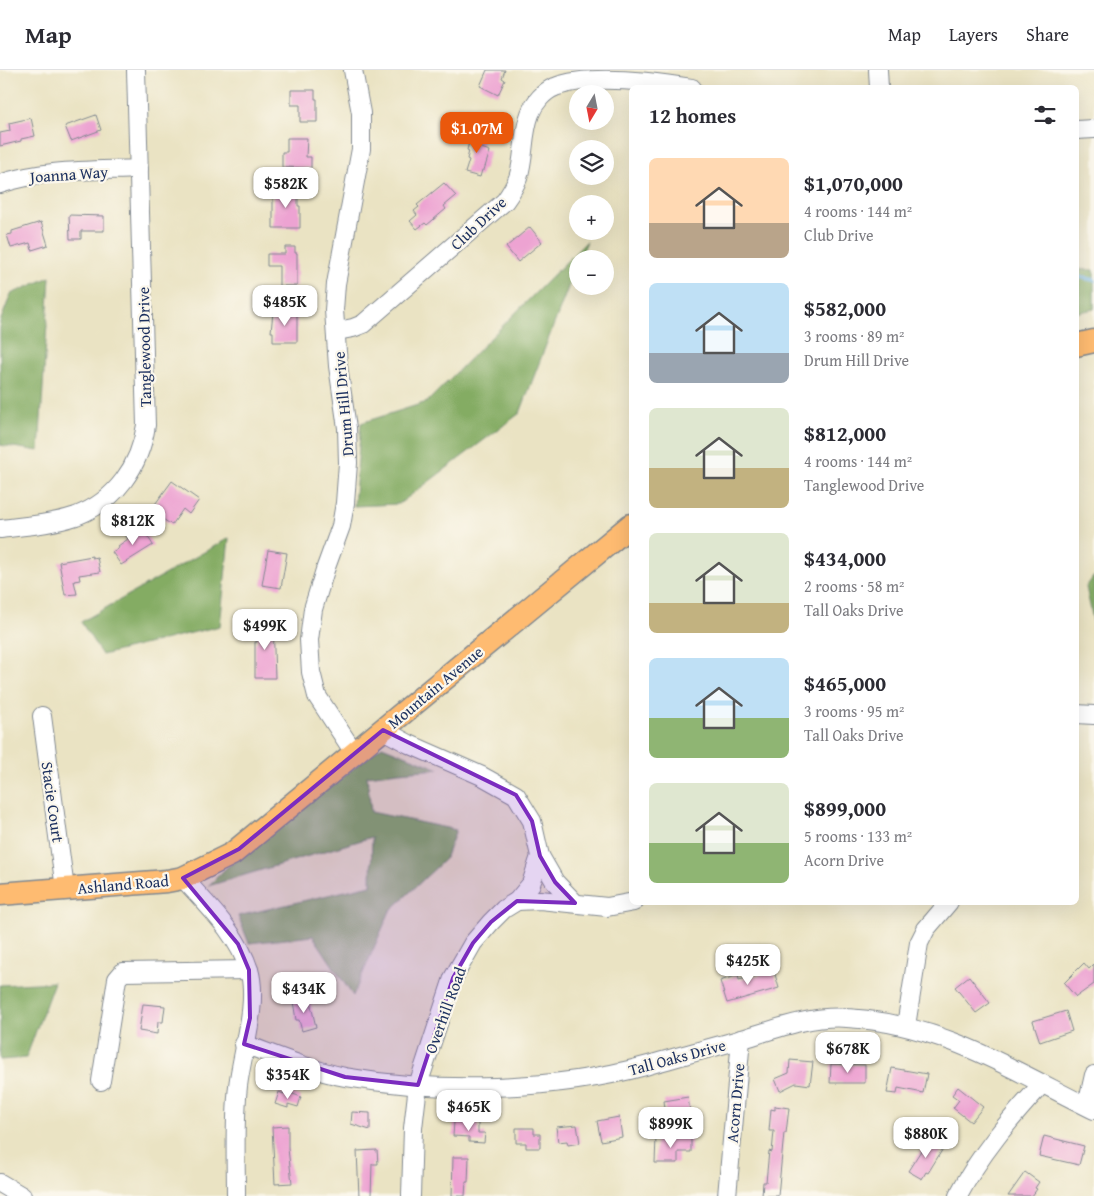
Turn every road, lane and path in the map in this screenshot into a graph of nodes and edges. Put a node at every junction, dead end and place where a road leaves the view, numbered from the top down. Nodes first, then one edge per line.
1 (136, 70) edge
2 (353, 70) edge
3 (878, 70) edge
4 (647, 85) edge
5 (878, 85) edge
6 (1094, 129) edge
7 (1079, 130) edge
8 (139, 169) junction
9 (0, 184) edge
10 (337, 331) junction
11 (1094, 341) edge
12 (1079, 344) edge
13 (629, 527) edge
14 (0, 529) edge
15 (1079, 714) edge
16 (1094, 714) edge
17 (42, 716) dead end
18 (383, 730) junction
19 (355, 754) junction
20 (239, 848) joint
21 (540, 856) junction
22 (183, 878) junction
23 (65, 889) junction
24 (0, 894) edge
25 (517, 901) junction
26 (575, 903) junction
27 (629, 903) edge
28 (946, 905) edge
29 (249, 970) junction
30 (906, 1026) junction
31 (741, 1040) junction
32 (244, 1044) junction
33 (1094, 1075) edge
34 (101, 1081) dead end
35 (1042, 1084) junction
36 (418, 1085) junction
37 (1090, 1108) edge
38 (0, 1183) edge
39 (22, 1196) edge
40 (236, 1196) edge
41 (411, 1196) edge
42 (727, 1196) edge
43 (958, 1196) edge

1 - 8 street, Tanglewood Drive
2 - 10 street, Drum Hill Drive
3 - 5 street
4 - 10 street, Club Drive
6 - 7 street
8 - 9 street, Joanna Way
8 - 14 street, Tanglewood Drive
10 - 19 street, Drum Hill Drive
11 - 12 main road
13 - 18 main road, Mountain Avenue
15 - 16 street
17 - 23 street, Stacie Court
18 - 19 main road, Mountain Avenue
18 - 21 street
19 - 20 main road, Mountain Avenue
20 - 22 main road, Ashland Road
21 - 25 street, Overhill Road
21 - 26 street
22 - 23 main road, Ashland Road
22 - 29 street
23 - 24 main road, Ashland Road
25 - 26 street
25 - 36 street, Overhill Road
26 - 27 street
28 - 30 street
29 - 32 street
29 - 34 street
30 - 31 street, Tall Oaks Drive
30 - 35 street, Tall Oaks Drive
31 - 36 street, Tall Oaks Drive
31 - 42 street, Acorn Drive
32 - 36 street, Tall Oaks Drive
32 - 40 street
33 - 37 street
35 - 37 street, Tall Oaks Drive
35 - 43 street
36 - 41 street, Overhill Road
38 - 39 street

